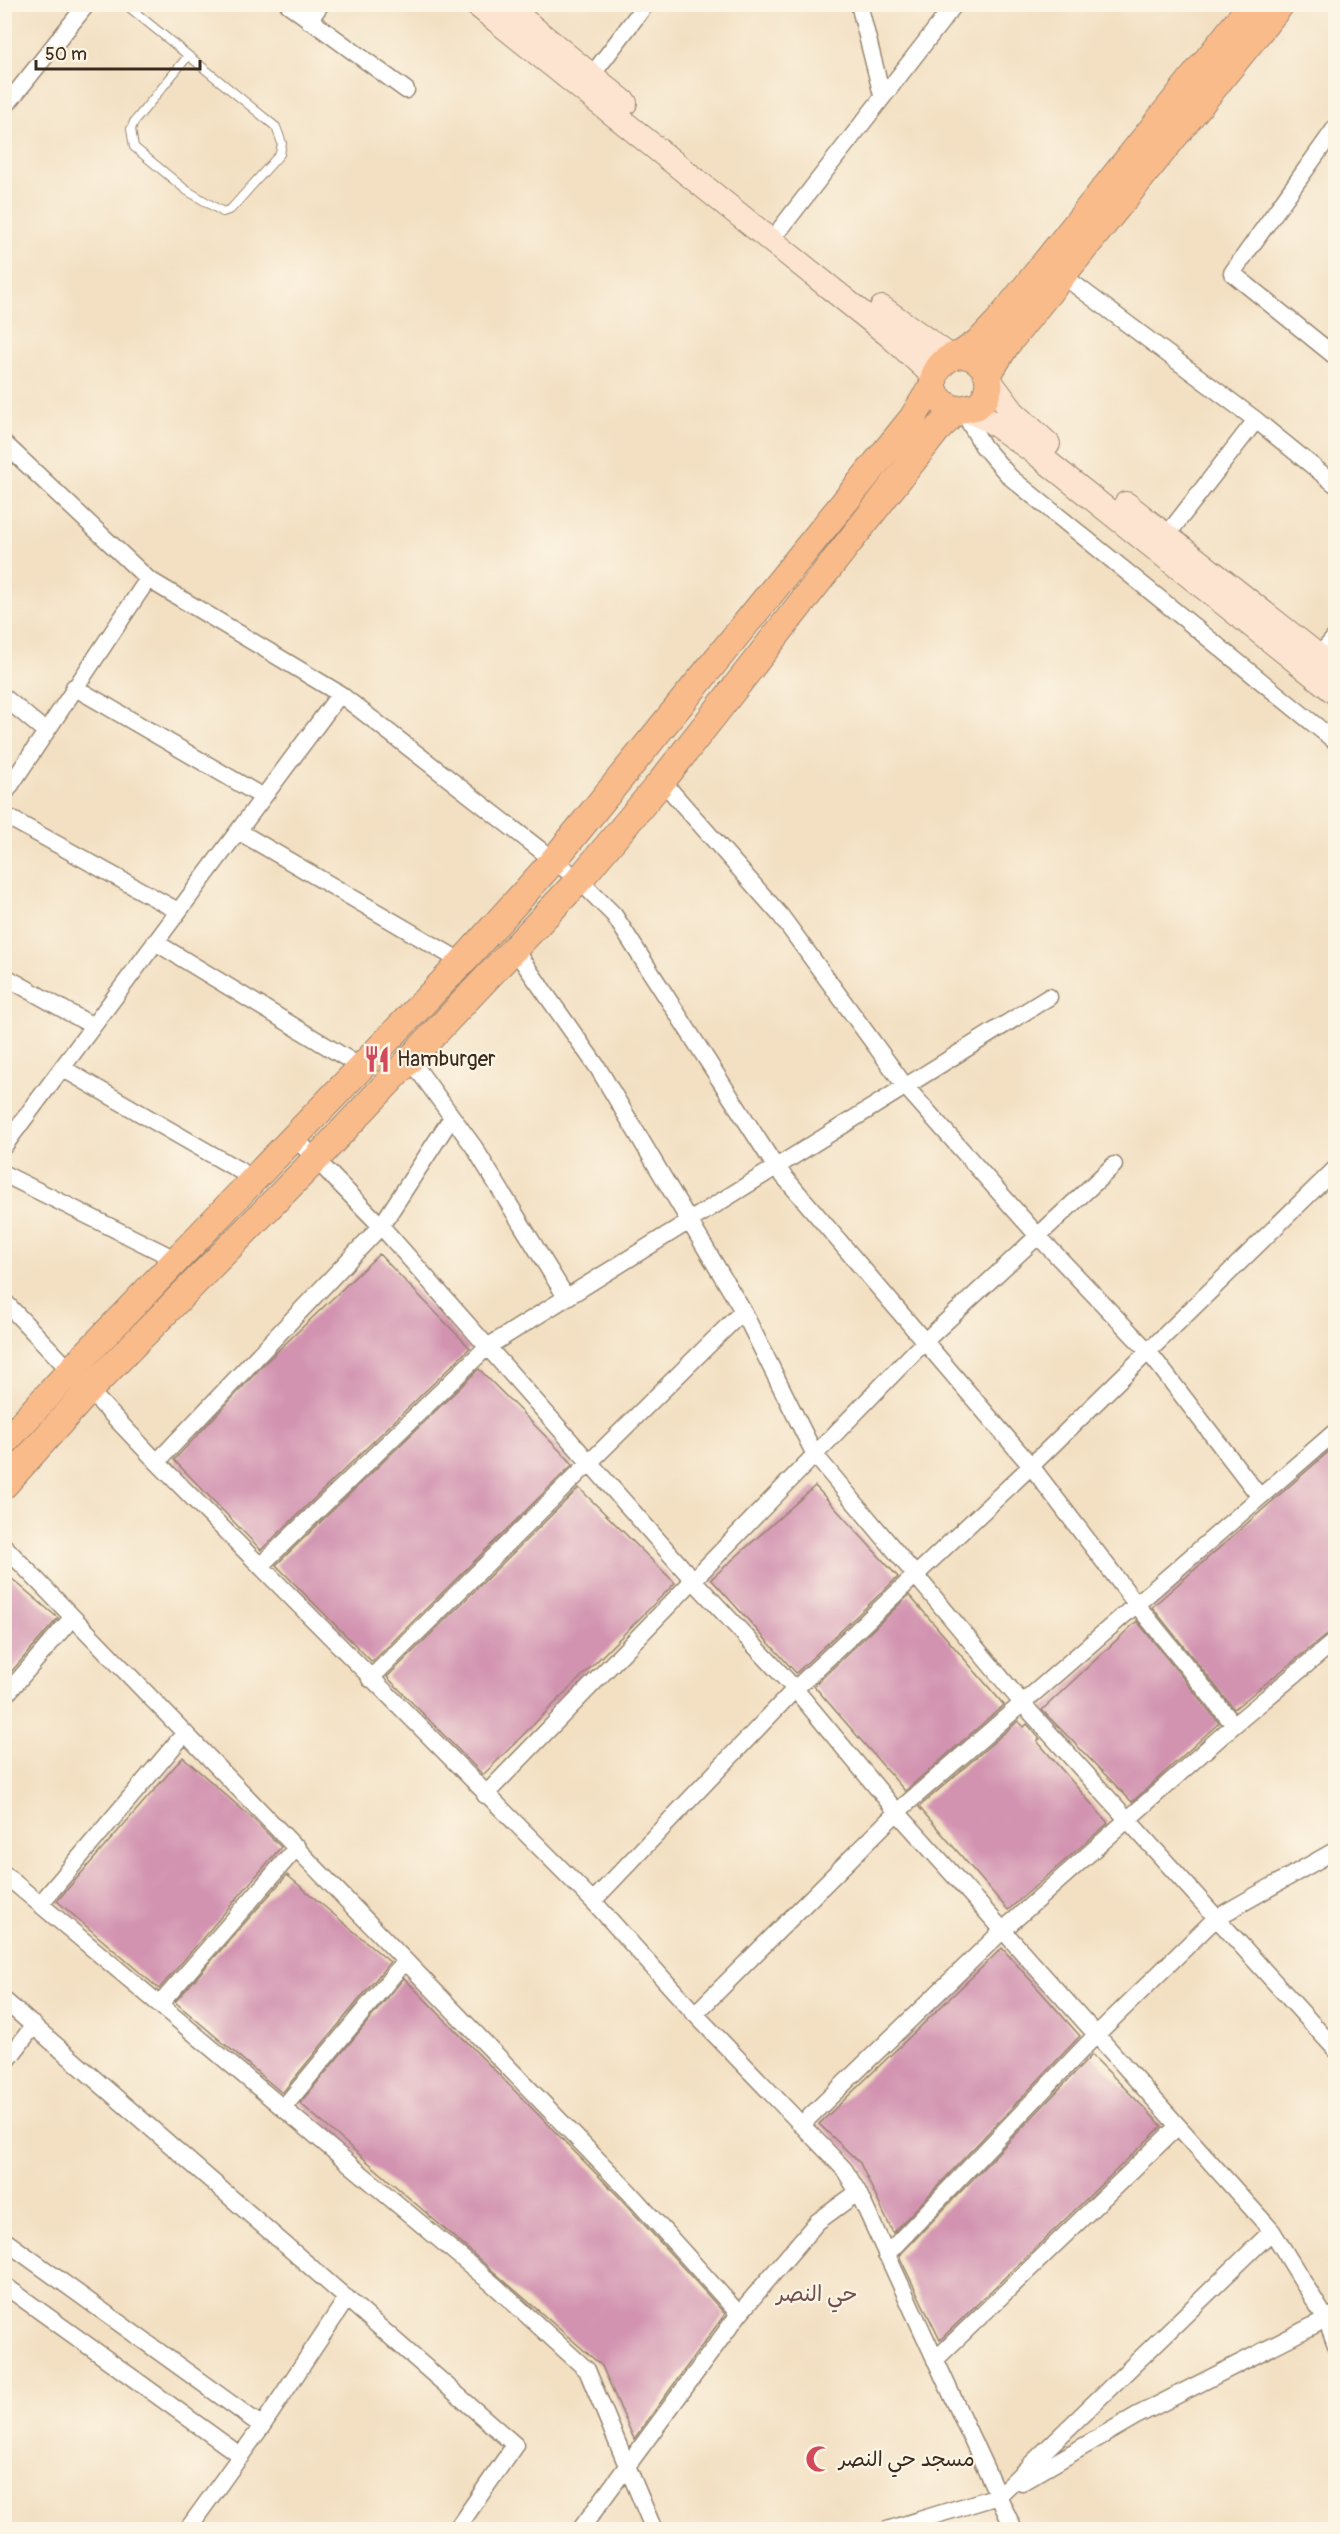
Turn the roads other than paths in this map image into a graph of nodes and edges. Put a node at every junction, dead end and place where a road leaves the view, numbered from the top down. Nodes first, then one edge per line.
1 (87, 4) edge
2 (125, 4) edge
3 (288, 4) edge
4 (321, 4) edge
5 (476, 4) edge
6 (504, 4) edge
7 (646, 4) edge
8 (859, 4) edge
9 (1252, 4) edge
10 (1281, 4) edge
11 (950, 7) edge
12 (309, 21) junction
13 (188, 56) junction
14 (592, 75) junction
15 (406, 90) dead end
16 (882, 95) junction
17 (4, 108) edge
18 (1333, 139) edge
19 (781, 228) junction
20 (1062, 275) junction
21 (1335, 357) edge
22 (945, 368) junction
23 (989, 377) junction
24 (962, 410) junction
25 (1256, 420) junction
26 (4, 443) edge
27 (1335, 485) edge
28 (824, 527) junction
29 (1167, 535) junction
30 (847, 544) junction
31 (147, 579) junction
32 (1335, 636) edge
33 (1327, 663) edge
34 (74, 687) junction
35 (1335, 693) edge
36 (340, 694) junction
37 (4, 697) edge
38 (45, 731) junction
39 (1335, 742) edge
40 (662, 781) junction
41 (4, 795) edge
42 (263, 797) junction
43 (4, 815) edge
44 (238, 831) junction
45 (553, 861) junction
46 (579, 880) junction
47 (178, 911) junction
48 (155, 942) junction
49 (514, 950) junction
50 (462, 962) junction
51 (4, 976) edge
52 (1049, 997) dead end
53 (93, 1026) junction
54 (410, 1059) junction
55 (362, 1067) junction
56 (62, 1068) junction
57 (905, 1086) junction
58 (452, 1117) junction
59 (4, 1118) edge
60 (20, 1126) junction
61 (294, 1137) junction
62 (4, 1146) edge
63 (317, 1158) junction
64 (1114, 1165) dead end
65 (775, 1166) junction
66 (1335, 1168) edge
67 (4, 1174) edge
68 (256, 1180) junction
69 (687, 1221) junction
70 (381, 1226) junction
71 (1038, 1236) junction
72 (177, 1260) junction
73 (566, 1297) junction
74 (4, 1301) edge
75 (743, 1311) junction
76 (924, 1342) junction
77 (487, 1347) junction
78 (1148, 1351) junction
79 (69, 1371) junction
80 (88, 1390) junction
81 (1335, 1431) edge
82 (4, 1443) edge
83 (815, 1455) junction
84 (588, 1461) junction
85 (157, 1462) junction
86 (1031, 1466) junction
87 (4, 1485) edge
88 (1260, 1497) junction
89 (4, 1546) edge
90 (260, 1566) junction
91 (915, 1576) junction
92 (693, 1580) junction
93 (1137, 1605) junction
94 (72, 1618) junction
95 (1335, 1640) edge
96 (370, 1678) junction
97 (795, 1689) junction
98 (4, 1697) edge
99 (1023, 1704) junction
100 (1233, 1725) junction
101 (185, 1732) junction
102 (485, 1795) junction
103 (897, 1812) junction
104 (1126, 1821) junction
105 (297, 1848) junction
106 (1335, 1850) edge
107 (4, 1874) edge
108 (592, 1901) junction
109 (40, 1904) junction
110 (1215, 1918) junction
111 (1002, 1931) junction
112 (405, 1961) junction
113 (4, 2000) edge
114 (160, 2004) junction
115 (694, 2014) junction
116 (34, 2025) junction
117 (1096, 2036) junction
118 (1335, 2050) edge
119 (4, 2066) edge
120 (283, 2108) junction
121 (801, 2125) junction
122 (1178, 2126) junction
123 (858, 2192) junction
124 (1272, 2231) junction
125 (4, 2240) edge
126 (886, 2255) junction
127 (4, 2285) edge
128 (347, 2298) junction
129 (739, 2314) junction
130 (1331, 2317) edge
131 (1335, 2346) edge
132 (935, 2360) junction
133 (262, 2426) junction
134 (241, 2456) junction
135 (627, 2467) junction
136 (998, 2496) junction
137 (187, 2529) edge
138 (456, 2529) edge
139 (580, 2529) edge
140 (654, 2529) edge
141 (887, 2529) edge
142 (1014, 2529) edge

1 - 17 street
2 - 13 lane
3 - 12 street
4 - 12 street
5 - 22 street
6 - 14 street
7 - 14 street
8 - 16 street
9 - 22 main road
10 - 20 main road
11 - 16 street
12 - 15 street
13 - 13 lane
14 - 19 street
16 - 19 street
18 - 21 street
19 - 22 street
20 - 23 main road
20 - 25 street
22 - 23 main road
22 - 24 main road
22 - 28 main road
23 - 24 main road
23 - 29 street
24 - 30 main road
24 - 35 street
24 - 39 street
25 - 27 street
25 - 29 street
26 - 31 street
28 - 30 main road
28 - 45 main road
29 - 33 street
30 - 40 main road
31 - 34 street
31 - 36 street
32 - 33 street
34 - 38 street
34 - 42 street
36 - 42 street
36 - 45 street
37 - 38 street
38 - 41 street
40 - 46 main road
40 - 57 street
42 - 44 street
43 - 47 street
44 - 47 street
44 - 50 street
45 - 46 street
45 - 50 main road
46 - 49 main road
46 - 65 street
47 - 48 street
48 - 53 street
48 - 55 street
49 - 54 main road
49 - 69 street
50 - 55 main road
51 - 53 street
52 - 57 street
53 - 56 street
54 - 58 street
54 - 63 main road
55 - 61 main road
56 - 60 street
56 - 68 street
57 - 65 street
57 - 71 street
58 - 70 street
58 - 73 street
59 - 60 street
60 - 62 street
61 - 63 street
61 - 68 main road
63 - 70 street
63 - 80 main road
64 - 71 street
65 - 69 street
65 - 76 street
66 - 78 street
67 - 72 street
68 - 72 main road
69 - 73 street
69 - 75 street
70 - 77 street
70 - 85 street
71 - 76 street
71 - 78 street
72 - 79 main road
73 - 77 street
74 - 79 street
75 - 83 street
75 - 84 street
76 - 83 street
76 - 86 street
77 - 84 street
77 - 90 street
78 - 86 street
78 - 88 street
79 - 80 street
79 - 82 main road
80 - 85 street
80 - 87 main road
81 - 88 street
83 - 91 street
83 - 92 street
84 - 92 street
84 - 96 street
85 - 90 street
86 - 91 street
86 - 93 street
88 - 93 street
89 - 94 street
90 - 96 street
91 - 97 street
91 - 99 street
92 - 97 street
92 - 102 street
93 - 99 street
93 - 100 street
94 - 98 street
94 - 101 street
95 - 100 street
96 - 102 street
97 - 103 street
97 - 108 street
99 - 103 street
99 - 104 street
100 - 104 street
101 - 105 street
101 - 109 street
102 - 108 street
103 - 111 street
103 - 115 street
104 - 110 street
104 - 111 street
105 - 112 street
105 - 114 street
106 - 110 street
107 - 109 street
108 - 115 street
109 - 114 street
110 - 117 street
110 - 118 street
111 - 117 street
111 - 121 street
112 - 120 street
112 - 129 street
113 - 116 street
114 - 120 street
115 - 121 street
116 - 119 street
116 - 128 street
117 - 122 street
117 - 126 street
120 - 135 street
121 - 123 street
122 - 124 street
122 - 132 street
123 - 126 street
123 - 129 street
124 - 130 street
124 - 136 street
125 - 133 street
126 - 132 street
127 - 134 street
128 - 133 street
128 - 138 street
129 - 135 street
130 - 131 street
130 - 136 street
132 - 136 street
133 - 134 street
134 - 137 street
135 - 139 street
135 - 140 street
136 - 141 street
136 - 142 street

